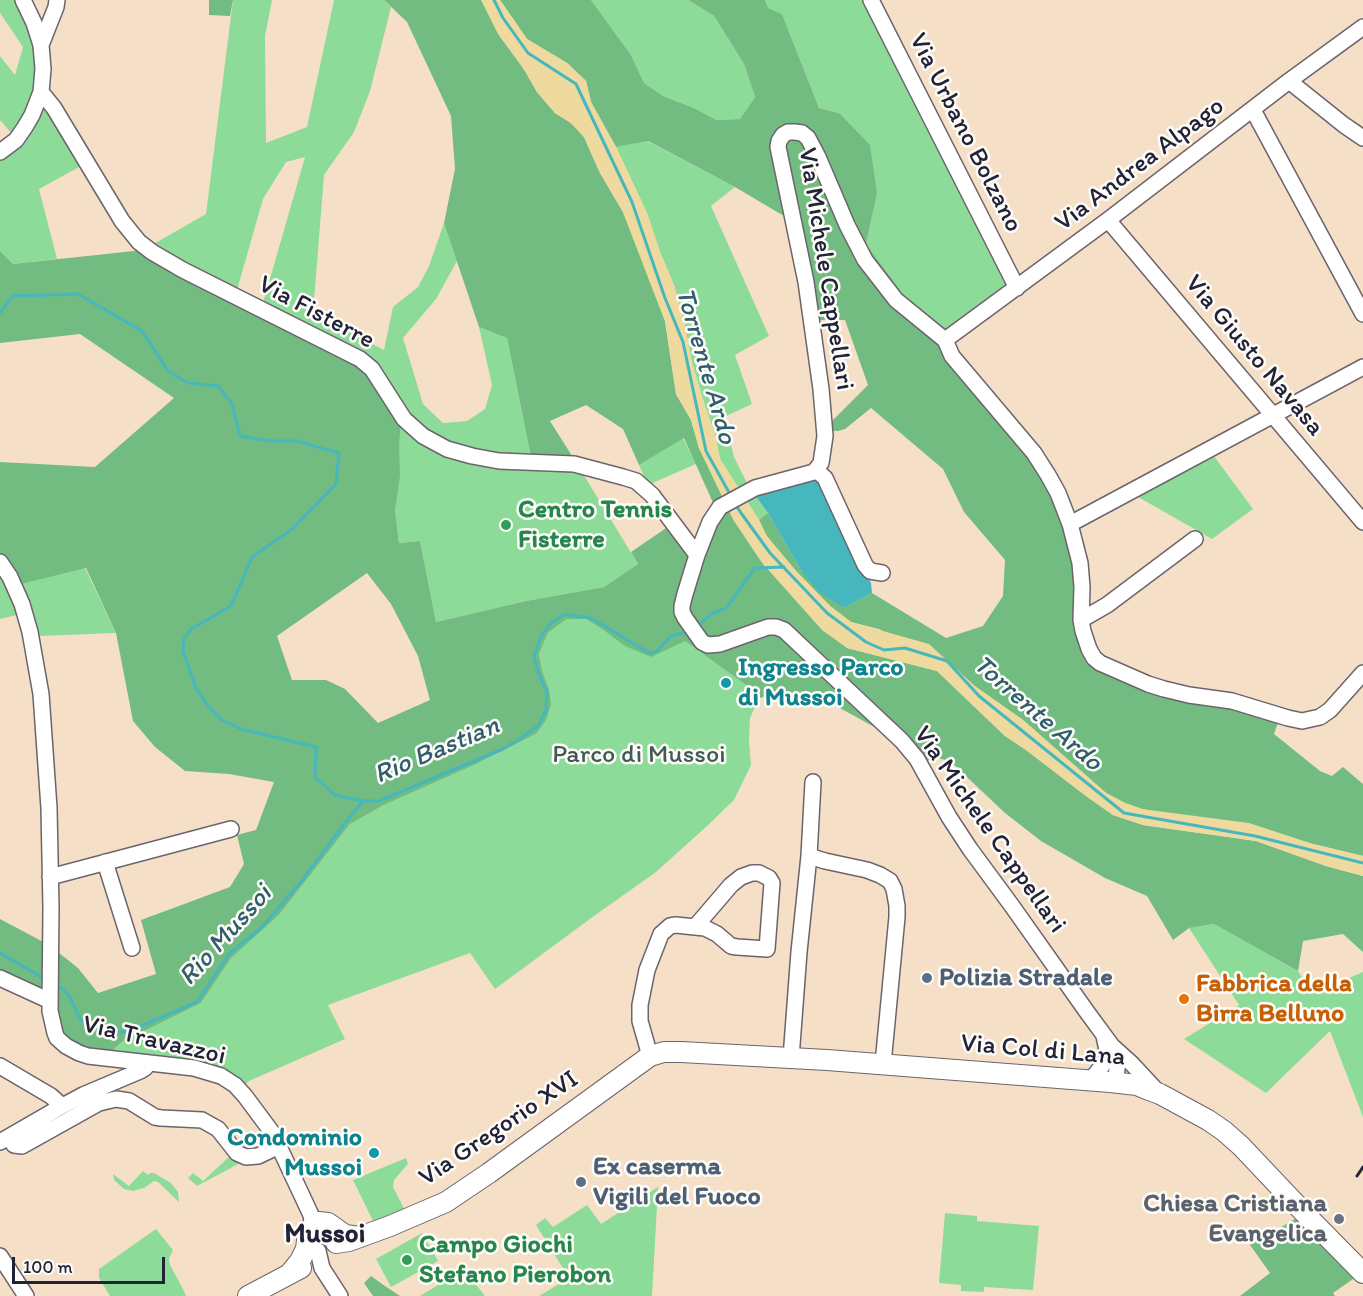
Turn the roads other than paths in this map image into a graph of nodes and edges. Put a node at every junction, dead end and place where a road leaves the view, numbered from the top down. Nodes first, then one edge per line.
1 (23, 0) edge
2 (57, 0) edge
3 (871, 0) edge
4 (1363, 27) edge
5 (41, 45) junction
6 (1290, 81) junction
7 (41, 92) junction
8 (1253, 110) junction
9 (1363, 138) edge
10 (0, 152) edge
11 (1108, 220) junction
12 (1017, 288) junction
13 (1363, 314) edge
14 (945, 340) junction
15 (1363, 367) edge
16 (1274, 415) junction
17 (816, 470) junction
18 (1363, 522) edge
19 (1070, 524) junction
20 (1195, 539) dead end
21 (697, 555) junction
22 (0, 562) edge
23 (882, 573) dead end
24 (1081, 620) junction
25 (1363, 672) edge
26 (813, 782) dead end
27 (231, 829) dead end
28 (809, 856) junction
29 (105, 862) junction
30 (50, 877) junction
31 (695, 927) junction
32 (132, 948) dead end
33 (0, 978) edge
34 (50, 998) junction
35 (1109, 1048) junction
36 (650, 1056) junction
37 (791, 1058) junction
38 (149, 1063) junction
39 (883, 1065) junction
40 (0, 1066) edge
41 (1090, 1081) junction
42 (1113, 1083) junction
43 (1160, 1094) junction
44 (62, 1106) junction
45 (4, 1140) edge
46 (279, 1146) junction
47 (320, 1240) junction
48 (0, 1256) edge
49 (1363, 1272) edge
50 (26, 1296) edge
51 (248, 1296) edge
52 (340, 1296) edge

1 - 5 street
2 - 5 street
3 - 12 street, Via Urbano Bolzano
4 - 6 street, Via Andrea Alpago
5 - 7 street
6 - 8 street, Via Andrea Alpago
6 - 9 street
7 - 10 street
7 - 21 street, Via Fisterre
8 - 11 street, Via Andrea Alpago
8 - 13 street
11 - 12 street, Via Andrea Alpago
11 - 16 street, Via Giusto Navasa
12 - 14 street, Via Andrea Alpago
14 - 17 street, Via Michele Cappellari
14 - 19 street
15 - 16 street
16 - 18 street, Via Giusto Navasa
16 - 19 street
17 - 21 street, Via Michele Cappellari
17 - 23 street
19 - 24 street
20 - 24 street
21 - 35 street, Via Michele Cappellari
22 - 30 street, Via Travazzoi
24 - 25 street
26 - 28 street
27 - 29 street
28 - 37 street
28 - 39 street
29 - 30 street
29 - 32 street
30 - 34 street, Via Travazzoi
31 - 31 street
31 - 36 street
33 - 34 street
34 - 38 street, Via Travazzoi
35 - 41 street
35 - 42 street
35 - 43 street, Via Michele Cappellari
36 - 37 main road, Via Col di Lana
36 - 47 main road, Via Gregorio XVI
37 - 39 main road, Via Col di Lana
38 - 44 street
38 - 46 street, Via Travazzoi
39 - 41 main road, Via Col di Lana
40 - 44 street
41 - 42 main road, Via Col di Lana
42 - 43 main road, Via Col di Lana
43 - 49 main road, Via Col di Lana
44 - 45 street
45 - 46 street
46 - 47 street, Via Travazzoi
47 - 51 main road
47 - 52 street
48 - 50 street

